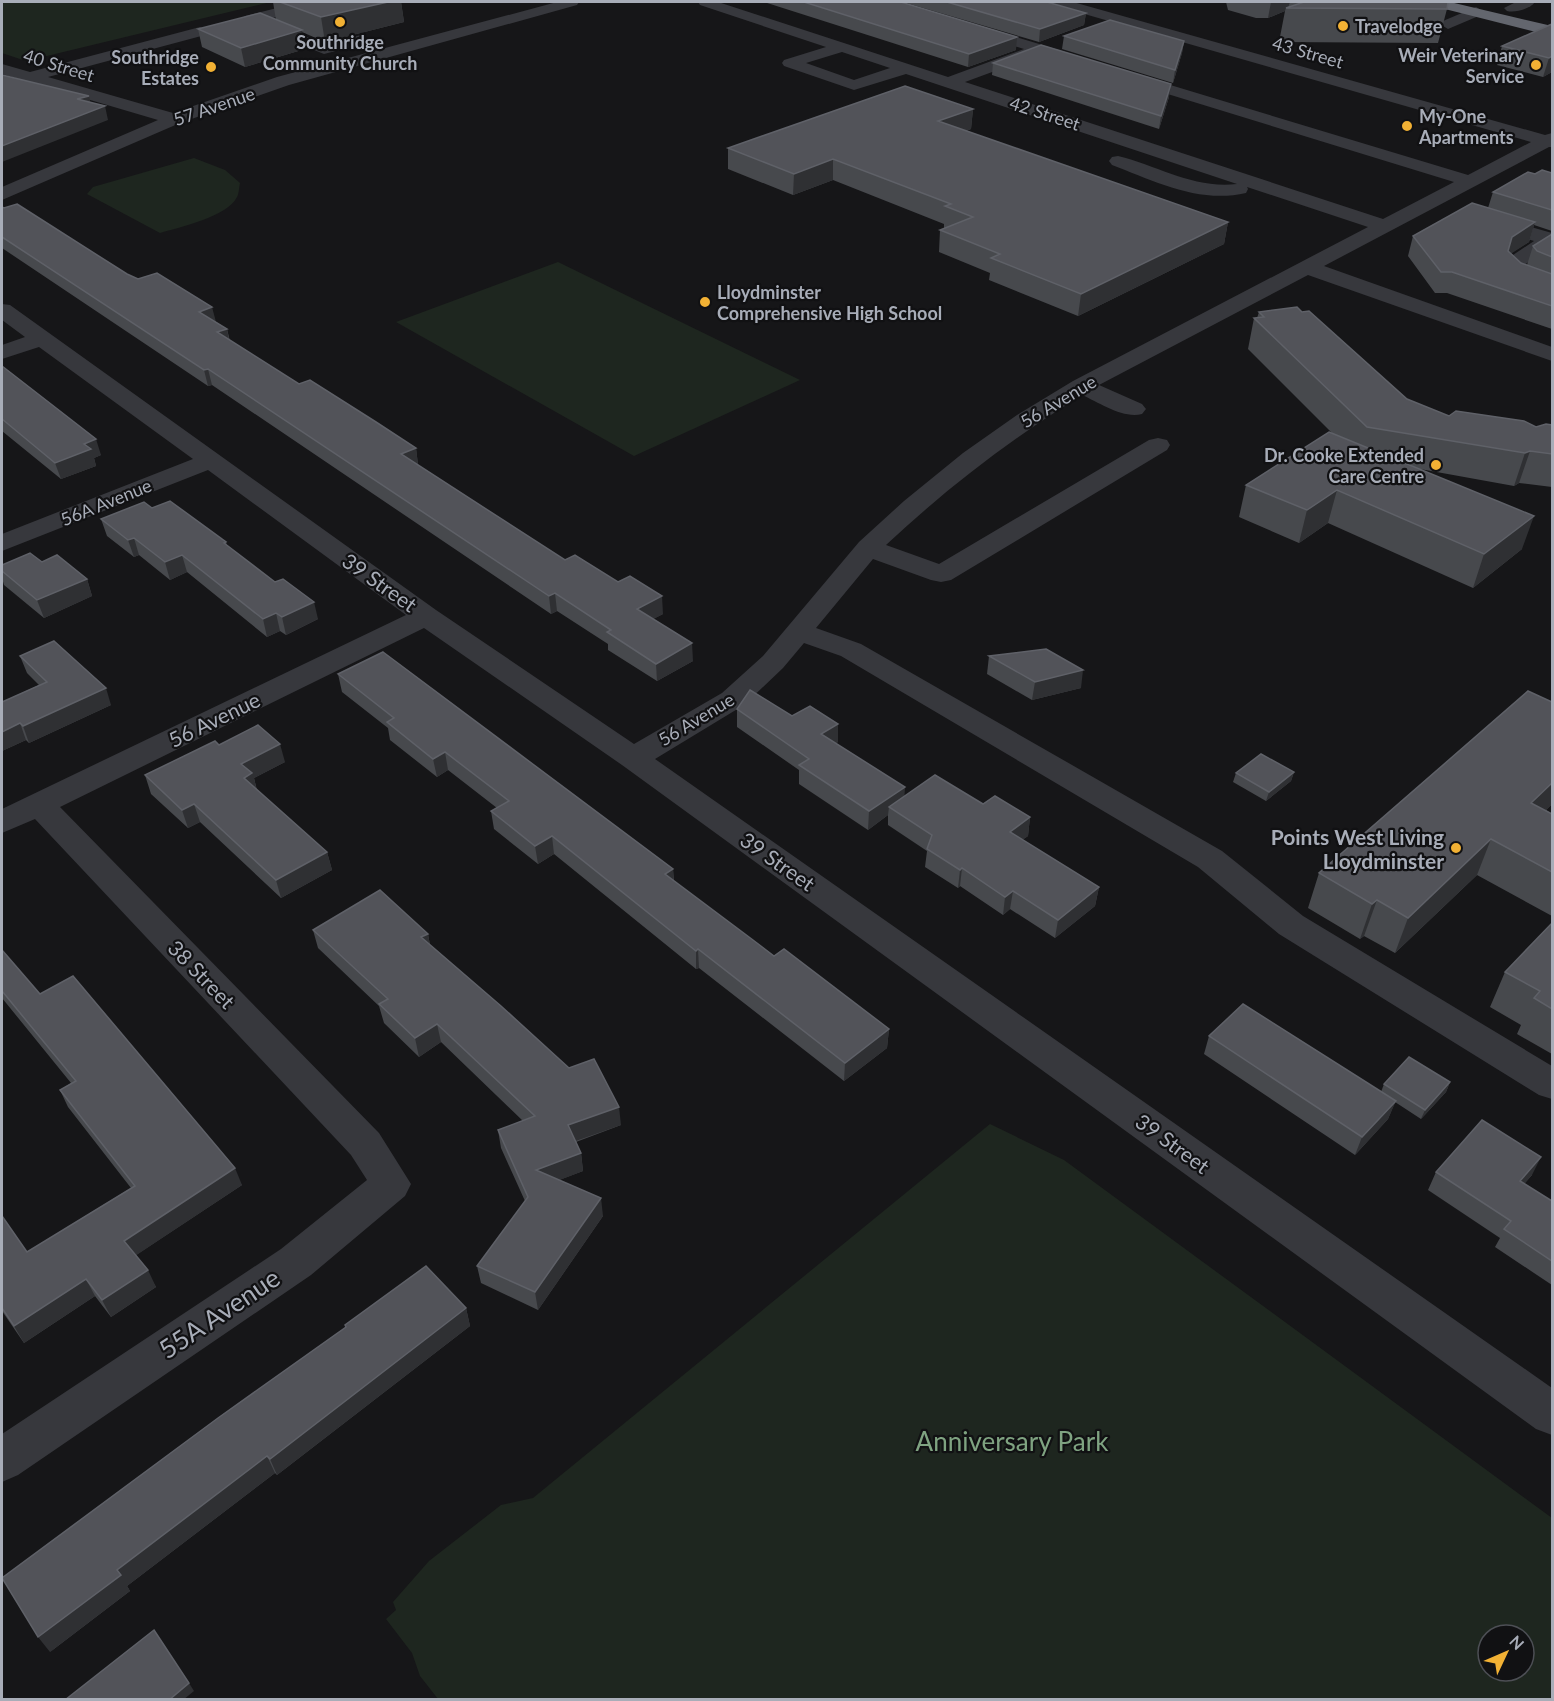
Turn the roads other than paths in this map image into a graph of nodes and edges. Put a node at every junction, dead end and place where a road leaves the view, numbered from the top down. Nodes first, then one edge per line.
1 (317, 2) edge
2 (572, 2) edge
3 (705, 2) edge
4 (1058, 2) edge
5 (1117, 2) edge
6 (1434, 2) edge
7 (1528, 2) edge
8 (512, 5) dead end
9 (1480, 7) edge
10 (1512, 8) junction
11 (1090, 11) junction
12 (532, 13) junction
13 (1552, 18) edge
14 (446, 19) dead end
15 (1122, 20) junction
16 (955, 24) edge
17 (1448, 24) edge
18 (478, 27) junction
19 (1097, 28) edge
20 (1552, 31) edge
21 (200, 32) edge
22 (378, 35) edge
23 (1068, 39) edge
24 (352, 43) junction
25 (843, 47) junction
26 (1039, 50) junction
27 (379, 54) junction
28 (82, 62) junction
29 (1089, 64) edge
30 (907, 68) junction
31 (2, 69) edge
32 (1110, 71) edge
33 (102, 73) dead end
34 (29, 77) junction
35 (1389, 80) dead end
36 (949, 82) junction
37 (115, 86) dead end
38 (1368, 90) junction
39 (88, 95) junction
40 (1017, 104) junction
41 (174, 119) junction
42 (1000, 119) dead end
43 (1551, 140) edge
44 (1098, 154) dead end
45 (1470, 181) junction
46 (1254, 182) junction
47 (2, 194) edge
48 (1456, 206) junction
49 (1385, 226) junction
50 (1552, 236) edge
51 (1306, 267) junction
52 (1552, 289) edge
53 (2, 310) edge
54 (40, 339) junction
55 (2, 352) edge
56 (1552, 354) edge
57 (1081, 386) junction
58 (1134, 409) dead end
59 (1158, 445) dead end
60 (210, 461) junction
61 (2, 543) edge
62 (868, 548) junction
63 (426, 616) junction
64 (798, 631) junction
65 (633, 758) junction
66 (39, 804) junction
67 (2, 822) edge
68 (1552, 1084) edge
69 (365, 1144) joint
70 (1552, 1414) edge
71 (2, 1460) edge

1 - 24 street
2 - 12 street, 57 Avenue
3 - 25 street, 42 Street
4 - 11 street, 43 Street
5 - 11 street
6 - 9 highway
7 - 10 street
8 - 12 street
9 - 10 highway
9 - 17 street
9 - 20 highway
10 - 13 highway
11 - 15 street, 43 Street
12 - 18 street, 57 Avenue
14 - 18 street
15 - 19 street
15 - 38 street, 43 Street
16 - 26 street
18 - 27 street, 57 Avenue
21 - 28 street
22 - 24 street
23 - 26 street
24 - 27 street
25 - 30 street, 42 Street
25 - 30 street
26 - 29 street
26 - 36 street
27 - 41 street, 57 Avenue
28 - 33 street
28 - 34 street
30 - 36 street, 42 Street
31 - 34 street, 40 Street
32 - 45 street
34 - 39 street, 40 Street
35 - 38 street
36 - 40 street, 42 Street
37 - 39 street
38 - 43 street, 43 Street
39 - 41 street, 40 Street
40 - 42 street
40 - 46 street, 42 Street
41 - 47 street, 57 Avenue
43 - 45 street, 56 Avenue
44 - 46 street
45 - 48 street, 56 Avenue
46 - 49 street, 42 Street
48 - 49 street, 56 Avenue
48 - 50 street
49 - 51 street, 56 Avenue
50 - 52 street
51 - 56 street
51 - 57 street, 56 Avenue
53 - 54 street, 39 Street
54 - 55 street
54 - 60 street, 39 Street
57 - 58 street
57 - 62 street, 56 Avenue
59 - 62 street
60 - 61 street, 56A Avenue
60 - 63 street, 39 Street
62 - 64 street, 56 Avenue
63 - 65 street, 39 Street
63 - 66 street, 56 Avenue
64 - 65 street, 56 Avenue
64 - 68 street
65 - 70 street, 39 Street
66 - 67 street, 56 Avenue
66 - 69 street, 38 Street
69 - 71 street, 55A Avenue

